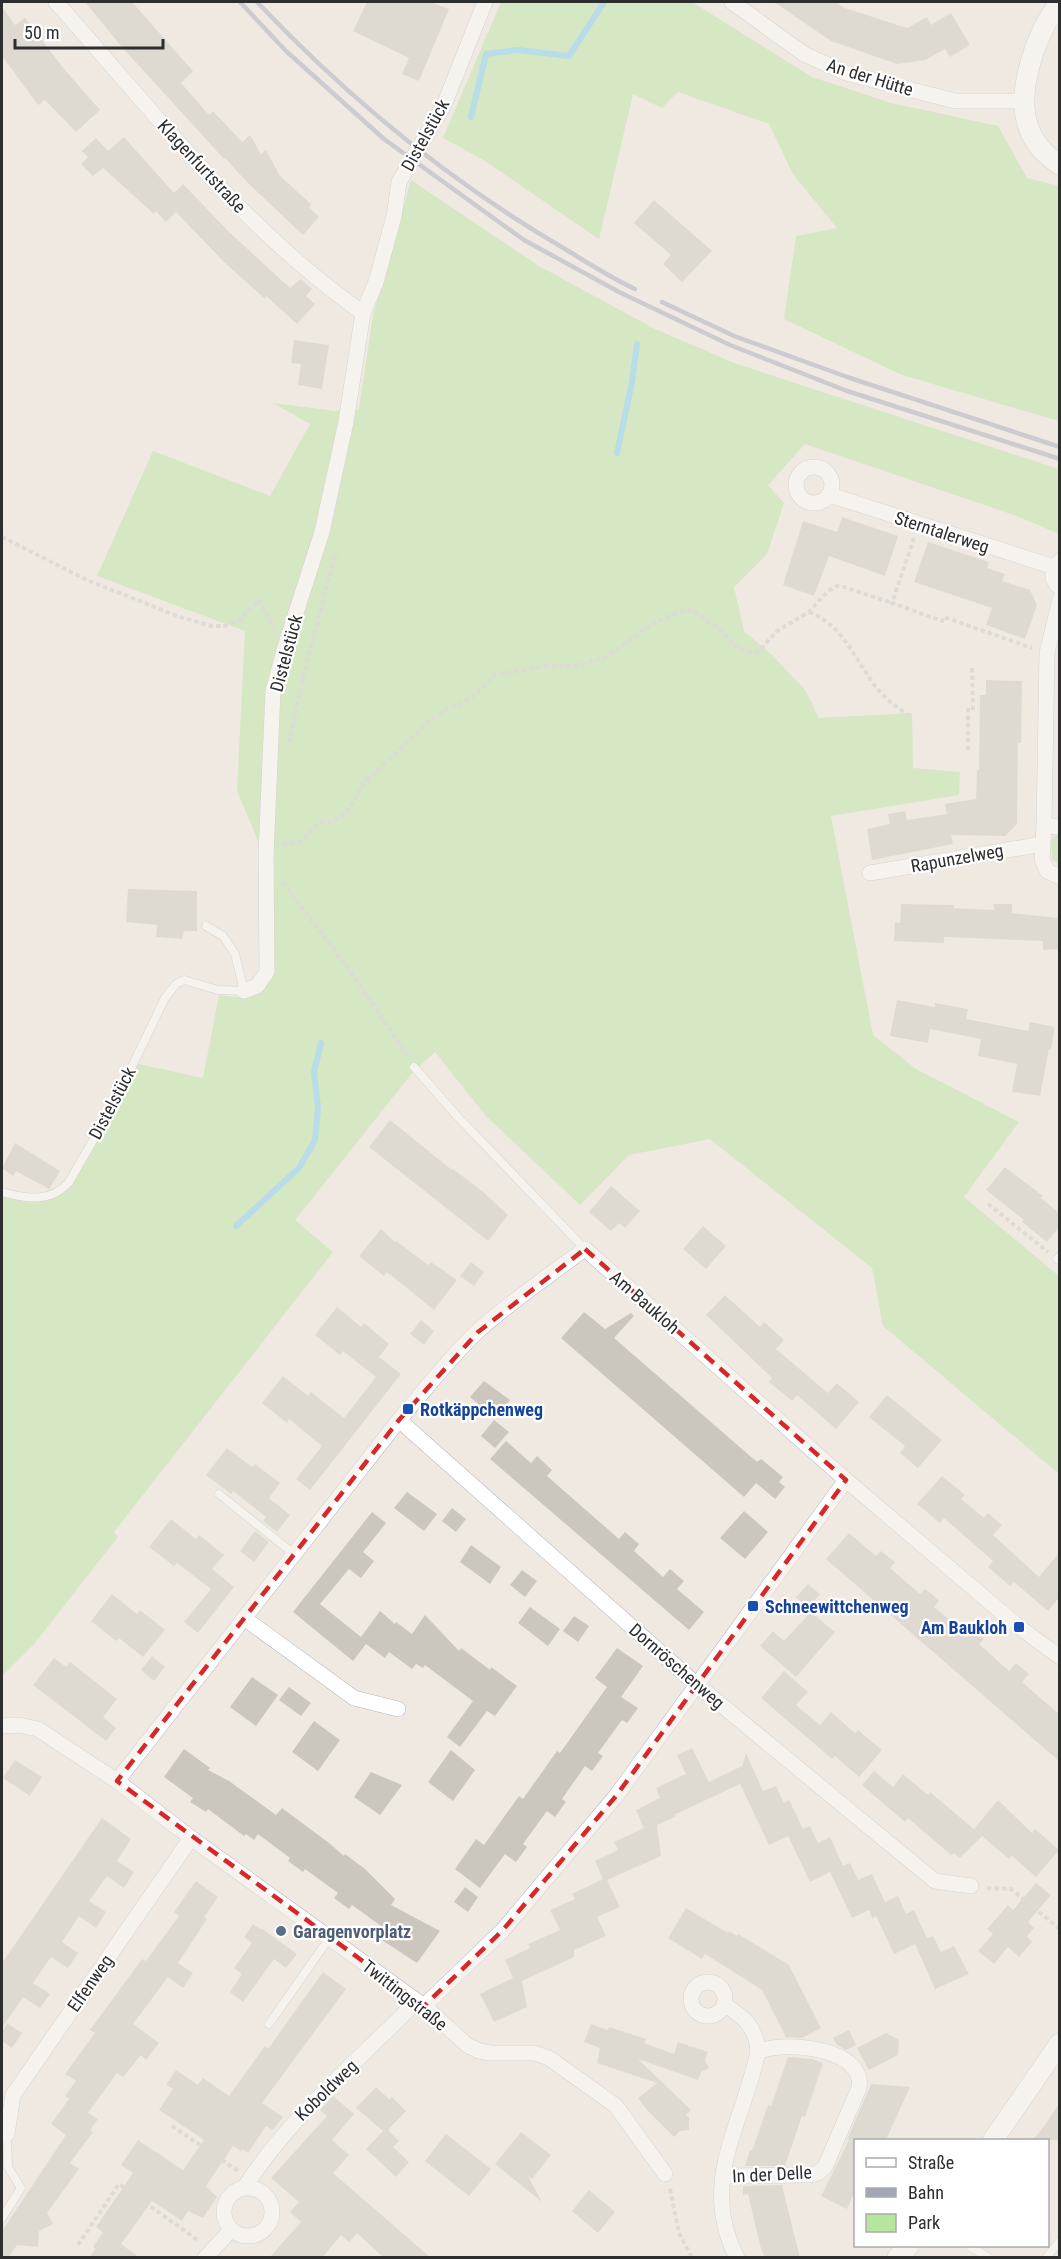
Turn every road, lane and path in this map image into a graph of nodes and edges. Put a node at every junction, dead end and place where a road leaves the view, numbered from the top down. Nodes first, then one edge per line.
1 (56, 2) edge
2 (485, 2) edge
3 (732, 2) edge
4 (1059, 2) edge
5 (1025, 101) junction
6 (1059, 165) edge
7 (363, 313) junction
8 (830, 495) dead end
9 (919, 525) junction
10 (2, 537) edge
11 (336, 550) dead end
12 (1057, 564) edge
13 (1059, 588) edge
14 (1059, 599) edge
15 (892, 603) junction
16 (808, 612) junction
17 (285, 647) junction
18 (1047, 653) junction
19 (972, 668) dead end
20 (909, 716) dead end
21 (968, 750) dead end
22 (287, 753) dead end
23 (1052, 827) edge
24 (280, 839) dead end
25 (1043, 844) junction
26 (266, 855) junction
27 (870, 873) dead end
28 (1059, 877) edge
29 (206, 926) dead end
30 (244, 992) junction
31 (414, 1067) joint
32 (2, 1192) edge
33 (988, 1204) dead end
34 (585, 1249) junction
35 (1058, 1257) edge
36 (399, 1420) junction
37 (846, 1480) junction
38 (219, 1494) dead end
39 (294, 1554) junction
40 (244, 1618) junction
41 (1059, 1657) edge
42 (696, 1683) junction
43 (398, 1709) dead end
44 (2, 1726) edge
45 (117, 1780) junction
46 (191, 1838) junction
47 (971, 1886) joint
48 (1059, 1929) edge
49 (330, 1937) junction
50 (421, 2003) junction
51 (724, 2005) dead end
52 (269, 2024) dead end
53 (1059, 2043) edge
54 (758, 2051) junction
55 (172, 2126) dead end
56 (7, 2134) joint
57 (994, 2139) edge
58 (665, 2174) joint
59 (723, 2176) junction
60 (247, 2183) junction
61 (2, 2218) edge
62 (231, 2230) junction
63 (1059, 2241) edge
64 (78, 2245) dead end
65 (908, 2247) edge
66 (971, 2247) edge
67 (208, 2254) edge
68 (692, 2258) edge
69 (737, 2258) edge
70 (897, 2258) edge
71 (989, 2258) edge
72 (1047, 2258) edge

1 - 7 street, Klagenfurtstraße
2 - 7 street, Distelstück
3 - 5 street, An der Hütte
4 - 5 street
5 - 6 street
7 - 17 street, Distelstück
8 - 9 street, Sterntalerweg
9 - 12 street, Sterntalerweg
9 - 15 path
10 - 17 path
11 - 22 path
12 - 13 street, Sterntalerweg
14 - 18 street
15 - 16 path
15 - 18 path
16 - 20 path
16 - 24 path
17 - 26 street, Distelstück
18 - 23 street
19 - 21 path
23 - 25 street
25 - 27 street, Rapunzelweg
25 - 28 street
26 - 30 street, Distelstück
26 - 31 path
29 - 30 lane
30 - 32 lane, Distelstück
31 - 34 lane, Am Baukloh
33 - 35 path
34 - 36 street
34 - 37 street, Am Baukloh
36 - 39 street
36 - 42 street, Dornröschenweg
37 - 41 street, Am Baukloh
37 - 42 street
38 - 39 lane
39 - 40 street
40 - 43 street
40 - 45 street
42 - 47 street, Dornröschenweg
42 - 50 street
44 - 45 street, Twittingstraße
45 - 46 street, Twittingstraße
46 - 49 street, Twittingstraße
46 - 56 street, Elfenweg
47 - 48 path
49 - 50 street, Twittingstraße
49 - 52 lane
50 - 58 street, Twittingstraße
50 - 60 street, Koboldweg
51 - 54 street
53 - 57 street
54 - 59 street, In der Delle
54 - 59 street, In der Delle
55 - 60 path
56 - 61 lane
58 - 68 path
59 - 69 street, In der Delle
60 - 62 street, Koboldweg
60 - 62 street
62 - 67 street
63 - 72 lane
64 - 67 path
65 - 70 street
66 - 71 lane

